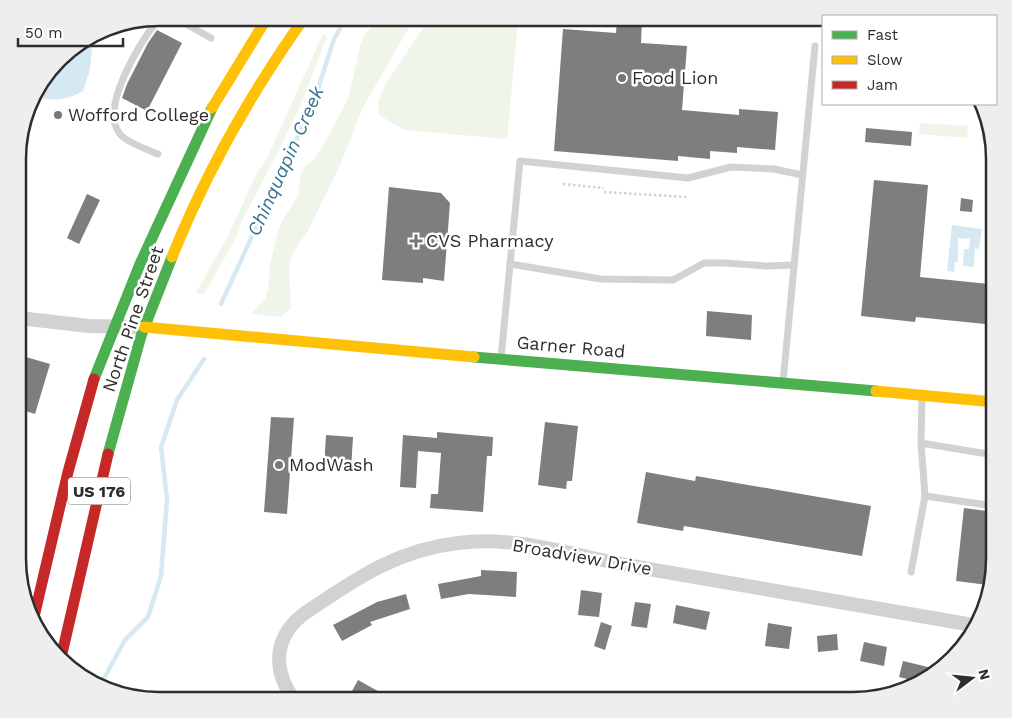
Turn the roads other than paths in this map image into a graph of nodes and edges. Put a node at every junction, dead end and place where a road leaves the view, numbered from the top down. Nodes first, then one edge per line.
1 (152, 27) edge
2 (191, 27) edge
3 (261, 27) edge
4 (298, 27) edge
5 (211, 38) dead end
6 (815, 46) dead end
7 (158, 154) dead end
8 (802, 175) junction
9 (510, 264) junction
10 (794, 264) junction
11 (26, 319) edge
12 (115, 326) junction
13 (144, 327) junction
14 (501, 359) junction
15 (782, 382) junction
16 (922, 396) junction
17 (985, 401) edge
18 (921, 443) junction
19 (985, 454) edge
20 (925, 496) junction
21 (985, 505) edge
22 (911, 572) dead end
23 (36, 611) edge
24 (968, 624) edge
25 (63, 650) edge
26 (289, 691) edge

1 - 7 lane
2 - 5 lane
3 - 12 main road, North Pine Street / US 176
4 - 13 main road, North Pine Street / US 176
6 - 8 lane
8 - 9 lane
8 - 10 lane
9 - 10 lane
9 - 14 lane
10 - 15 lane
11 - 12 street
12 - 13 street
12 - 23 main road, North Pine Street / US 176
13 - 14 main road, Garner Road
13 - 25 main road, North Pine Street / US 176
14 - 15 main road, Garner Road
15 - 16 main road, Garner Road
16 - 17 main road, Garner Road
16 - 18 lane
18 - 19 lane
18 - 20 lane
20 - 21 lane
20 - 22 lane
24 - 26 street, Broadview Drive

